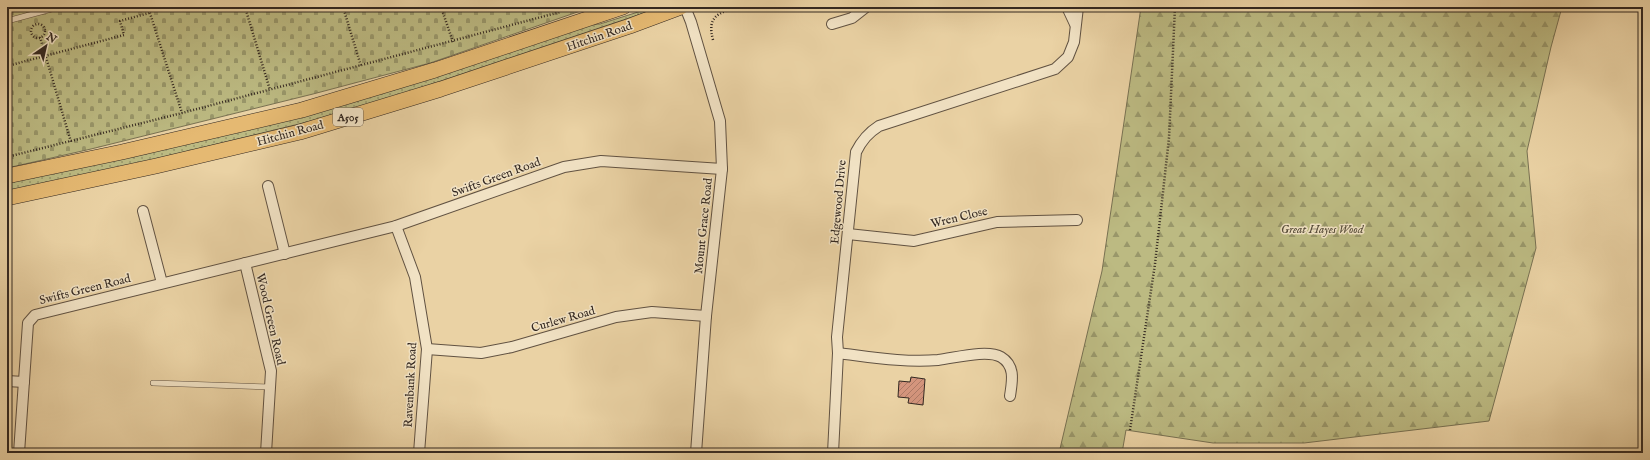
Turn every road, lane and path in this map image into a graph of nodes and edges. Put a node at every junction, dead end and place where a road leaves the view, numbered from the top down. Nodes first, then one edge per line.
1 (58, 7) edge
2 (148, 7) edge
3 (245, 7) edge
4 (343, 7) edge
5 (441, 7) edge
6 (624, 7) edge
7 (681, 7) edge
8 (685, 7) edge
9 (738, 7) edge
10 (866, 7) edge
11 (1067, 7) edge
12 (1078, 7) edge
13 (1175, 7) edge
14 (565, 11) dead end
15 (149, 13) junction
16 (7, 21) edge
17 (832, 24) dead end
18 (1075, 24) junction
19 (40, 37) junction
20 (713, 40) dead end
21 (453, 42) junction
22 (45, 56) junction
23 (7, 66) edge
24 (361, 66) junction
25 (270, 90) junction
26 (182, 113) junction
27 (71, 142) junction
28 (7, 157) edge
29 (722, 169) junction
30 (7, 176) edge
31 (268, 186) dead end
32 (7, 198) edge
33 (143, 211) dead end
34 (1077, 220) dead end
35 (396, 226) junction
36 (848, 234) junction
37 (285, 254) junction
38 (245, 263) junction
39 (162, 283) junction
40 (706, 316) junction
41 (427, 349) junction
42 (838, 354) junction
43 (7, 381) edge
44 (24, 382) junction
45 (153, 383) dead end
46 (270, 387) junction
47 (1010, 396) dead end
48 (1130, 430) dead end
49 (19, 453) edge
50 (266, 453) edge
51 (419, 453) edge
52 (696, 453) edge
53 (833, 453) edge

1 - 16 lane
2 - 15 path
3 - 25 path
4 - 24 path
5 - 21 path
6 - 30 main road, Hitchin Road / A505
7 - 32 main road, Hitchin Road / A505
8 - 29 street, Mount Grace Road
9 - 20 path
10 - 17 street
11 - 18 street
12 - 18 street, Edgewood Drive
13 - 48 path
14 - 21 path
15 - 22 path
15 - 26 path
18 - 36 street, Edgewood Drive
19 - 19 path
19 - 22 path
21 - 24 path
22 - 23 path
22 - 27 path
24 - 25 path
25 - 26 path
26 - 27 path
27 - 28 path
29 - 35 street, Swifts Green Road
29 - 40 street, Mount Grace Road
31 - 37 street
33 - 39 street
34 - 36 street, Wren Close
35 - 37 street, Swifts Green Road
35 - 41 street, Ravenbank Road
36 - 42 street, Edgewood Drive
37 - 38 street, Swifts Green Road
38 - 39 street, Swifts Green Road
38 - 46 street, Wood Green Road
39 - 44 street, Swifts Green Road
40 - 41 street, Curlew Road
40 - 52 street, Mount Grace Road
41 - 51 street, Ravenbank Road
42 - 47 street
42 - 53 street, Edgewood Drive
43 - 44 street
44 - 49 street, Swifts Green Road
45 - 46 lane
46 - 50 street, Wood Green Road

